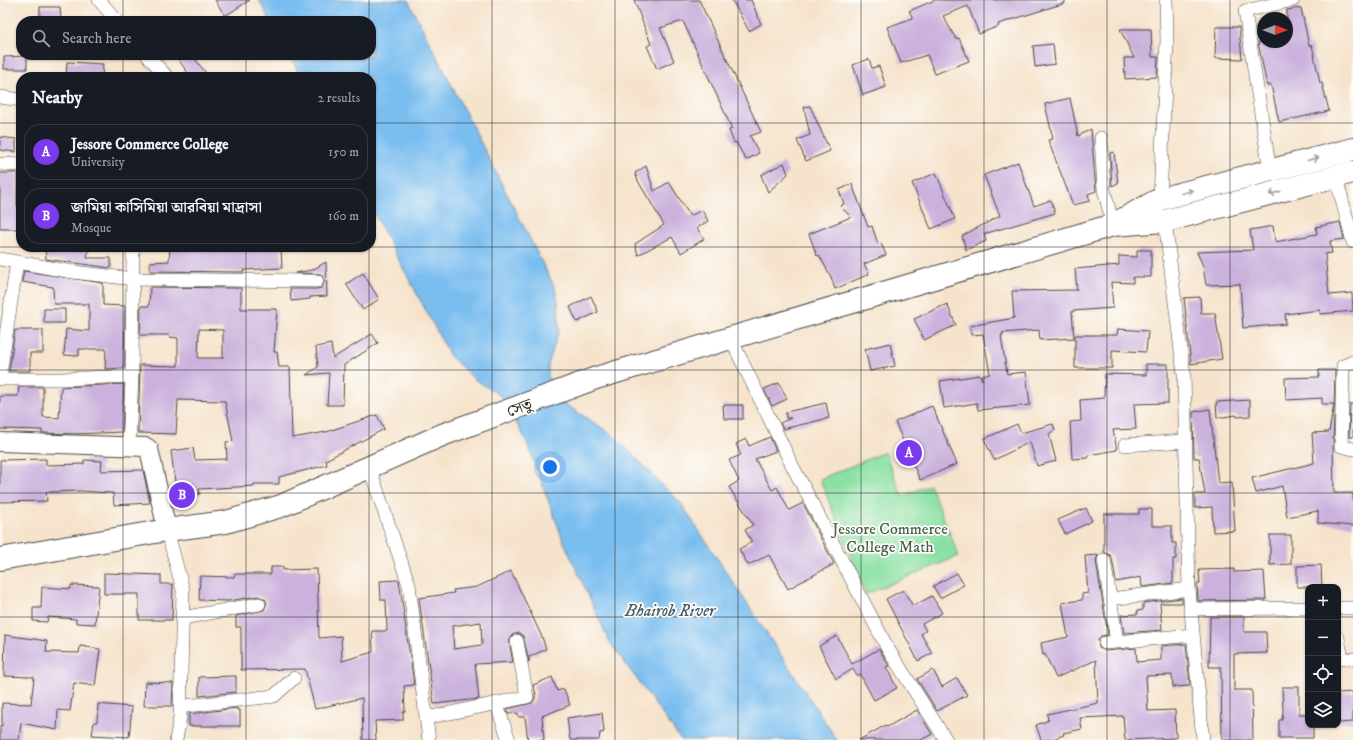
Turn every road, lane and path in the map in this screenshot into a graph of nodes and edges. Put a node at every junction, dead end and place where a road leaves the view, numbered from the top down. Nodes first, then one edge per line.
1 (99, 0) edge
2 (1166, 0) edge
3 (1293, 0) edge
4 (1244, 5) edge
5 (113, 16) edge
6 (152, 60) edge
7 (162, 72) edge
8 (0, 97) edge
9 (16, 99) edge
10 (1101, 138) dead end
11 (1353, 149) edge
12 (0, 164) edge
13 (16, 165) edge
14 (1270, 171) junction
15 (1345, 174) edge
16 (1160, 200) junction
17 (1165, 221) junction
18 (1114, 225) junction
19 (1353, 242) edge
20 (133, 252) edge
21 (0, 259) edge
22 (17, 262) junction
23 (134, 278) junction
24 (317, 281) dead end
25 (731, 338) junction
26 (1353, 362) edge
27 (0, 374) edge
28 (132, 376) junction
29 (0, 379) edge
30 (1185, 441) junction
31 (0, 442) edge
32 (1125, 444) dead end
33 (129, 446) junction
34 (1353, 448) edge
35 (369, 466) junction
36 (167, 530) junction
37 (0, 559) edge
38 (1104, 560) dead end
39 (1189, 589) junction
40 (1111, 599) junction
41 (259, 604) dead end
42 (1305, 608) edge
43 (1341, 608) edge
44 (1353, 608) edge
45 (1190, 609) junction
46 (182, 618) junction
47 (1193, 634) junction
48 (518, 641) dead end
49 (1341, 654) edge
50 (1353, 659) edge
51 (294, 678) dead end
52 (496, 703) junction
53 (186, 706) dead end
54 (426, 718) junction
55 (176, 740) edge
56 (429, 740) edge
57 (509, 740) edge
58 (946, 740) edge
59 (1203, 740) edge

1 - 5 street
2 - 16 street
3 - 4 street
4 - 14 street
6 - 7 street
8 - 9 street
10 - 18 street
14 -> 11 highway
12 - 13 street
16 -> 14 highway
15 -> 17 highway
15 - 19 street
16 - 18 highway
17 - 18 highway
17 - 30 street
18 - 25 highway, সেতু
20 - 23 street
21 - 22 street
22 - 23 street
22 - 27 street
23 - 24 street
23 - 28 street
25 - 35 highway, সেতু
25 - 58 street
26 - 34 street
28 - 29 street
28 - 33 street
30 - 32 street
30 - 39 street
31 - 33 street
33 - 36 street
35 - 36 highway, সেতু
35 - 54 street
36 - 37 highway, সেতু
36 - 46 street
38 - 40 street
39 - 40 street
39 - 45 street
40 - 47 street
41 - 46 street
42 - 45 street
43 - 44 street
45 - 47 street
46 - 55 street
47 - 59 street
48 - 52 street
49 - 50 street
51 - 53 street
52 - 54 street
52 - 57 street
54 - 56 street

